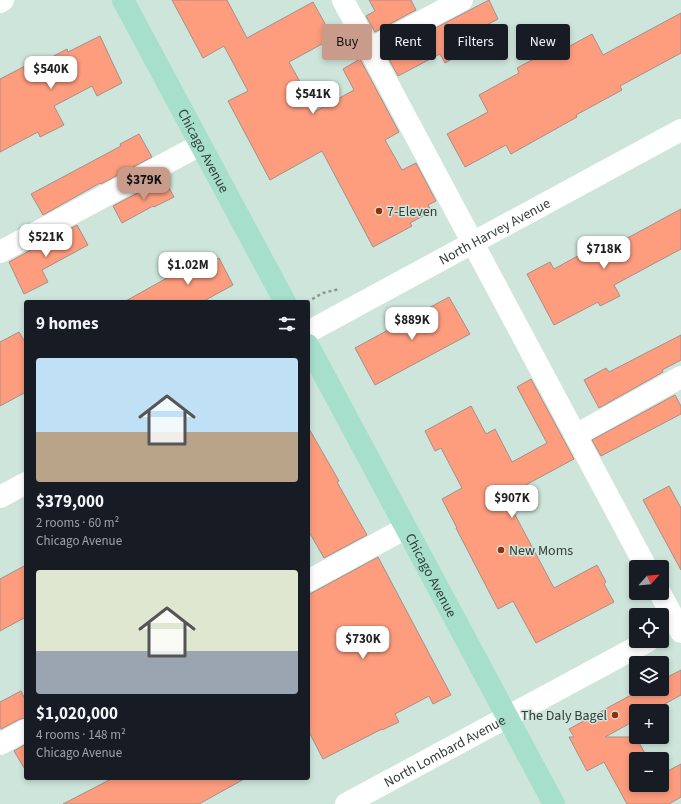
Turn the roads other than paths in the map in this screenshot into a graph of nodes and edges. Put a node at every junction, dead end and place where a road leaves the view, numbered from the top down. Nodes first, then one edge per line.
1 (3, 0) edge
2 (123, 0) edge
3 (343, 0) edge
4 (462, 0) edge
5 (0, 2) edge
6 (356, 24) edge
7 (372, 48) edge
8 (372, 53) edge
9 (681, 130) edge
10 (200, 145) junction
11 (473, 243) junction
12 (0, 252) edge
13 (284, 300) edge
14 (310, 331) edge
15 (310, 349) edge
16 (681, 377) edge
17 (576, 435) junction
18 (24, 484) edge
19 (0, 497) edge
20 (406, 528) junction
21 (642, 560) edge
22 (310, 580) edge
23 (663, 600) edge
24 (675, 629) edge
25 (635, 648) edge
26 (507, 717) junction
27 (24, 731) edge
28 (0, 744) edge
29 (346, 804) edge
30 (554, 804) edge

1 - 5 street
2 - 10 main road, Chicago Avenue
3 - 6 street
4 - 7 street
8 - 11 street
9 - 11 street, North Harvey Avenue
10 - 12 street
10 - 13 main road, Chicago Avenue
11 - 14 street, North Harvey Avenue
11 - 17 street
15 - 20 main road, Chicago Avenue
16 - 17 street
17 - 21 street
18 - 19 street
20 - 22 street
20 - 26 main road, Chicago Avenue
23 - 24 street
25 - 26 street, North Lombard Avenue
26 - 29 street, North Lombard Avenue
26 - 30 main road, Chicago Avenue
27 - 28 street

